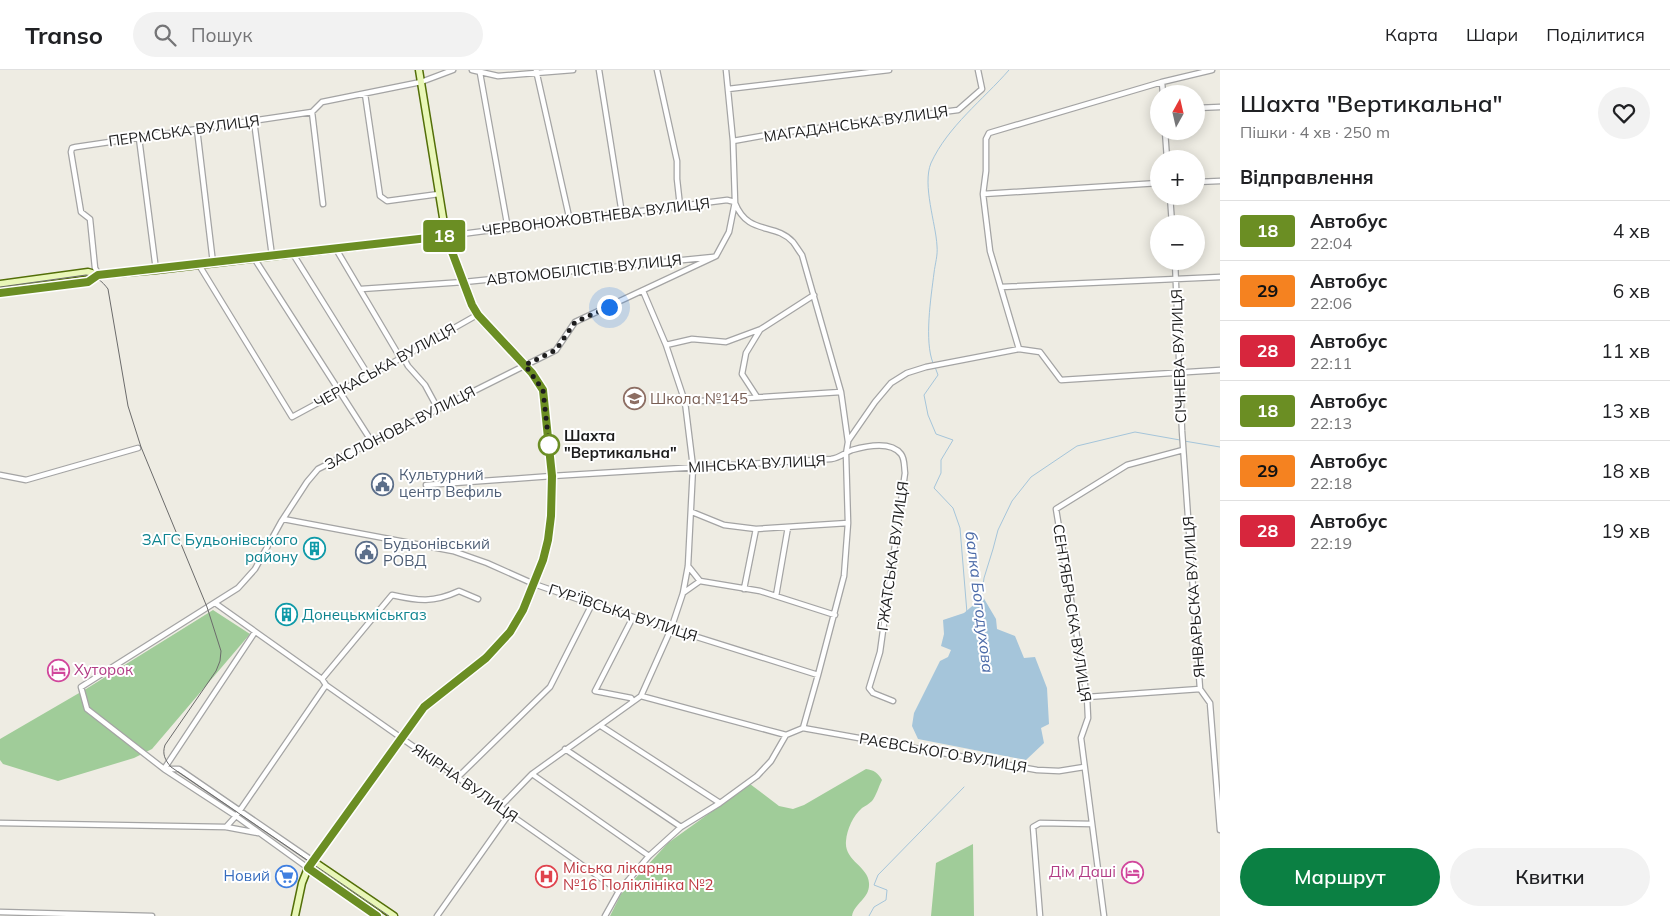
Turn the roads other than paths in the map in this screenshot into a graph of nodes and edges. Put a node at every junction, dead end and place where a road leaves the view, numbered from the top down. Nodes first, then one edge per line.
1 (419, 70) edge
2 (453, 70) edge
3 (472, 70) edge
4 (573, 70) edge
5 (599, 70) edge
6 (657, 70) edge
7 (726, 70) edge
8 (889, 70) edge
9 (978, 70) edge
10 (1212, 70) edge
11 (536, 72) edge
12 (480, 73) junction
13 (421, 82) junction
14 (1162, 82) junction
15 (1162, 85) edge
16 (728, 89) junction
17 (365, 94) junction
18 (1220, 107) edge
19 (1205, 108) edge
20 (312, 112) junction
21 (254, 121) junction
22 (197, 129) junction
23 (139, 138) junction
24 (733, 141) junction
25 (1220, 181) edge
26 (1205, 182) edge
27 (1150, 184) edge
28 (439, 194) junction
29 (983, 194) junction
30 (735, 202) junction
31 (323, 204) dead end
32 (680, 206) junction
33 (622, 214) junction
34 (570, 220) junction
35 (508, 229) junction
36 (446, 236) junction
37 (336, 249) junction
38 (293, 254) junction
39 (272, 256) junction
40 (716, 256) junction
41 (254, 258) junction
42 (213, 263) junction
43 (199, 265) junction
44 (156, 270) junction
45 (1176, 270) edge
46 (98, 275) junction
47 (1220, 277) edge
48 (1176, 278) junction
49 (464, 282) junction
50 (0, 284) edge
51 (1001, 287) junction
52 (361, 289) junction
53 (643, 291) junction
54 (0, 293) edge
55 (814, 295) junction
56 (478, 315) junction
57 (761, 329) junction
58 (666, 345) junction
59 (1018, 348) junction
60 (402, 358) junction
61 (525, 365) junction
62 (1220, 370) edge
63 (1180, 371) junction
64 (369, 376) junction
65 (339, 392) junction
66 (841, 392) junction
67 (758, 397) junction
68 (685, 402) junction
69 (438, 409) junction
70 (372, 442) junction
71 (848, 442) junction
72 (138, 448) dead end
73 (1183, 450) junction
74 (846, 454) junction
75 (693, 467) junction
76 (0, 475) edge
77 (552, 476) junction
78 (426, 486) dead end
79 (692, 512) junction
80 (283, 519) junction
81 (848, 523) junction
82 (788, 527) junction
83 (756, 529) junction
84 (688, 566) junction
85 (700, 582) junction
86 (534, 584) junction
87 (744, 588) junction
88 (683, 592) junction
89 (776, 596) junction
90 (478, 599) dead end
91 (214, 603) junction
92 (592, 604) junction
93 (835, 615) junction
94 (633, 617) junction
95 (671, 630) junction
96 (255, 632) junction
97 (818, 675) junction
98 (322, 679) junction
99 (326, 685) junction
100 (1200, 689) junction
101 (641, 696) junction
102 (1087, 696) junction
103 (633, 701) junction
104 (893, 701) dead end
105 (601, 726) junction
106 (803, 728) junction
107 (786, 735) junction
108 (401, 738) junction
109 (565, 749) junction
110 (1084, 767) junction
111 (164, 769) junction
112 (532, 774) junction
113 (458, 777) junction
114 (720, 803) junction
115 (500, 807) junction
116 (240, 810) junction
117 (509, 814) junction
118 (236, 816) junction
119 (0, 823) edge
120 (1092, 824) junction
121 (226, 827) junction
122 (681, 828) junction
123 (1220, 830) edge
124 (260, 833) junction
125 (648, 856) junction
126 (313, 861) junction
127 (308, 868) junction
128 (619, 891) junction
129 (0, 912) edge
130 (152, 916) edge
131 (295, 916) edge
132 (377, 916) edge
133 (394, 916) edge
134 (437, 916) edge
135 (605, 916) edge
136 (1040, 916) edge
137 (1104, 916) edge

1 - 13 main road
2 - 13 street, ПЕРМСЬКА ВУЛИЦЯ
3 - 12 street
4 - 11 street
5 - 33 street
6 - 32 street
7 - 16 street
8 - 16 street
9 - 24 street, МАГАДАНСЬКА ВУЛИЦЯ
10 - 14 street
11 - 12 street
11 - 34 street
12 - 35 street
13 - 17 street, ПЕРМСЬКА ВУЛИЦЯ
13 - 28 main road
14 - 15 street
14 - 29 street
16 - 24 street
17 - 20 street, ПЕРМСЬКА ВУЛИЦЯ
17 - 28 street
18 - 19 street
20 - 21 street, ПЕРМСЬКА ВУЛИЦЯ
20 - 31 street
21 - 22 street, ПЕРМСЬКА ВУЛИЦЯ
21 - 39 street
22 - 23 street, ПЕРМСЬКА ВУЛИЦЯ
22 - 42 street
23 - 44 street
23 - 46 street, ПЕРМСЬКА ВУЛИЦЯ
24 - 30 street
25 - 26 street
27 - 29 street
28 - 36 main road
29 - 51 street
30 - 32 street, ЧЕРВОНОЖОВТНЕВА ВУЛИЦЯ
30 - 40 street
30 - 55 street
32 - 33 street, ЧЕРВОНОЖОВТНЕВА ВУЛИЦЯ
33 - 34 street, ЧЕРВОНОЖОВТНЕВА ВУЛИЦЯ
34 - 35 street, ЧЕРВОНОЖОВТНЕВА ВУЛИЦЯ
35 - 36 street, ЧЕРВОНОЖОВТНЕВА ВУЛИЦЯ
36 - 37 main road, ЧЕРВОНОЖОВТНЕВА ВУЛИЦЯ
36 - 49 main road
37 - 38 main road, ЧЕРВОНОЖОВТНЕВА ВУЛИЦЯ
37 - 52 street
38 - 39 main road, ЧЕРВОНОЖОВТНЕВА ВУЛИЦЯ
38 - 64 street
39 - 41 main road, ЧЕРВОНОЖОВТНЕВА ВУЛИЦЯ
40 - 49 street, АВТОМОБІЛІСТІВ ВУЛИЦЯ
40 - 53 street, ЗАСЛОНОВА ВУЛИЦЯ
41 - 42 main road, ЧЕРВОНОЖОВТНЕВА ВУЛИЦЯ
41 - 65 street
42 - 43 main road, ЧЕРВОНОЖОВТНЕВА ВУЛИЦЯ
43 - 44 main road, ЧЕРВОНОЖОВТНЕВА ВУЛИЦЯ
43 - 65 street, ЧЕРКАСЬКА ВУЛИЦЯ
44 - 46 main road, ЧЕРВОНОЖОВТНЕВА ВУЛИЦЯ
45 - 48 street, СІЧНЕВА ВУЛИЦЯ
46 - 50 main road, ЧЕРВОНОЖОВТНЕВА ВУЛИЦЯ
46 - 54 main road, ЧЕРВОНОЖОВТНЕВА ВУЛИЦЯ
47 - 48 street
48 - 51 street
48 - 63 street, СІЧНЕВА ВУЛИЦЯ
49 - 52 street, АВТОМОБІЛІСТІВ ВУЛИЦЯ
49 - 56 main road
51 - 59 street
52 - 60 street
53 - 58 street
53 - 61 street, ЗАСЛОНОВА ВУЛИЦЯ
55 - 57 street
55 - 66 street
56 - 60 street, ЧЕРКАСЬКА ВУЛИЦЯ
56 - 61 main road
57 - 58 street
57 - 67 street
58 - 68 street
59 - 63 street
59 - 71 street
60 - 64 street, ЧЕРКАСЬКА ВУЛИЦЯ
60 - 69 street
61 - 69 street, ЗАСЛОНОВА ВУЛИЦЯ
61 - 77 main road
62 - 63 street
63 - 73 street, СІЧНЕВА ВУЛИЦЯ
64 - 65 street, ЧЕРКАСЬКА ВУЛИЦЯ
65 - 70 street
66 - 67 street
66 - 71 street
67 - 68 street
68 - 75 street
69 - 70 street, ЗАСЛОНОВА ВУЛИЦЯ
70 - 80 street, ЗАСЛОНОВА ВУЛИЦЯ
71 - 74 street
72 - 76 street
73 - 100 street, ЯНВАРЬСКА ВУЛИЦЯ
73 - 102 street, СЕНТЯБРЬСКА ВУЛИЦЯ
74 - 75 street, МІНСЬКА ВУЛИЦЯ
74 - 81 street
74 - 104 street, ГЖАТСЬКА ВУЛИЦЯ
75 - 77 street, МІНСЬКА ВУЛИЦЯ
75 - 79 street
77 - 78 street, МІНСЬКА ВУЛИЦЯ
77 - 86 main road
79 - 83 street
79 - 84 street
80 - 86 street, ГУР’ЇВСЬКА ВУЛИЦЯ
80 - 91 street, ЗАСЛОНОВА ВУЛИЦЯ
81 - 82 street
81 - 93 street
82 - 83 street
82 - 89 street
83 - 87 street
84 - 85 street
84 - 88 street
85 - 87 street
85 - 88 street
86 - 92 street, ГУР’ЇВСЬКА ВУЛИЦЯ
86 - 108 main road
87 - 89 street
88 - 95 street
89 - 93 street
90 - 98 street
91 - 96 street, ЯКІРНА ВУЛИЦЯ
91 - 111 street, ЗАСЛОНОВА ВУЛИЦЯ
92 - 94 street, ГУР’ЇВСЬКА ВУЛИЦЯ
92 - 113 street
93 - 97 street
94 - 95 street, ГУР’ЇВСЬКА ВУЛИЦЯ
94 - 103 street
95 - 97 street, ГУР’ЇВСЬКА ВУЛИЦЯ
95 - 101 street
96 - 98 street, ЯКІРНА ВУЛИЦЯ
96 - 111 street
97 - 106 street
98 - 99 street, ЯКІРНА ВУЛИЦЯ
99 - 108 street, ЯКІРНА ВУЛИЦЯ
99 - 116 street
100 - 102 street
100 - 123 street, ЯНВАРЬСКА ВУЛИЦЯ
101 - 103 street
101 - 107 street
102 - 110 street, СЕНТЯБРЬСКА ВУЛИЦЯ
103 - 105 street
105 - 109 street
105 - 114 street
106 - 107 street
106 - 110 street, РАЄВСЬКОГО ВУЛИЦЯ
107 - 114 street
108 - 113 street, ЯКІРНА ВУЛИЦЯ
108 - 126 main road
109 - 112 street
109 - 122 street
110 - 120 street, СЕНТЯБРЬСКА ВУЛИЦЯ
111 - 116 street
111 - 118 street
112 - 115 street
112 - 125 street
113 - 115 street, ЯКІРНА ВУЛИЦЯ
114 - 122 street
115 - 117 street, ЯКІРНА ВУЛИЦЯ
116 - 118 street
116 - 126 street
117 - 128 street, ЯКІРНА ВУЛИЦЯ
117 - 134 street
118 - 121 street
118 - 124 street
119 - 121 street
120 - 136 street
120 - 137 street, СЕНТЯБРЬСКА ВУЛИЦЯ
121 - 124 street
122 - 125 street
124 - 127 street
125 - 128 street
126 - 127 main road
126 - 133 main road
127 - 131 main road
127 - 132 main road
128 - 135 street
129 - 130 street

